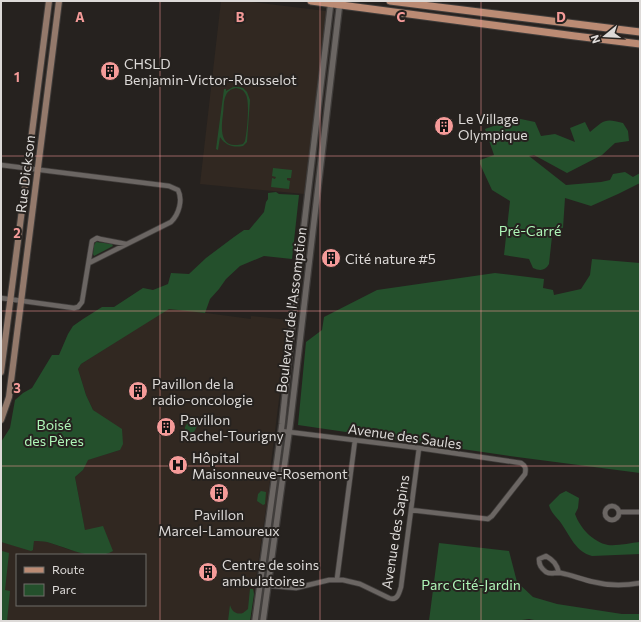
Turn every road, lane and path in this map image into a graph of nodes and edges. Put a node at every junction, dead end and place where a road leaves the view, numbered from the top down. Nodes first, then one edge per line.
1 (49, 1) edge
2 (59, 1) edge
3 (311, 1) edge
4 (390, 1) edge
5 (331, 2) edge
6 (339, 3) edge
7 (640, 32) edge
8 (640, 44) edge
9 (1, 165) edge
10 (27, 168) junction
11 (38, 169) junction
12 (126, 244) junction
13 (88, 263) junction
14 (1, 298) edge
15 (10, 299) junction
16 (21, 300) junction
17 (1, 372) edge
18 (1, 420) edge
19 (281, 431) junction
20 (289, 432) junction
21 (355, 440) junction
22 (419, 448) junction
23 (411, 510) junction
24 (619, 512) dead end
25 (640, 512) edge
26 (560, 573) junction
27 (337, 579) junction
28 (640, 584) edge
29 (260, 585) junction
30 (268, 585) junction
31 (255, 621) edge
32 (263, 621) edge

1 - 10 main road, Rue Dickson
2 - 11 main road, Rue Dickson
3 - 5 main road
4 - 7 main road
5 - 6 main road
5 - 19 street, Boulevard de l'Assomption
6 - 8 main road
6 - 20 street, Boulevard de l'Assomption
9 - 10 street
10 - 11 street
10 - 15 main road, Rue Dickson
11 - 12 street
11 - 16 main road, Rue Dickson
12 - 13 street
12 - 13 street
13 - 16 street
14 - 15 street
15 - 16 street
15 - 17 main road, Rue Dickson
16 - 18 main road, Rue Dickson
19 - 20 street, Avenue des Saules
19 - 29 street, Boulevard de l'Assomption
20 - 21 street, Avenue des Saules
20 - 30 street, Boulevard de l'Assomption
21 - 22 street, Avenue des Saules
21 - 27 street
22 - 23 street, Avenue des Sapins
22 - 23 street, Avenue des Saules
23 - 27 street, Avenue des Sapins
24 - 25 street
26 - 26 street
26 - 28 street
27 - 30 street, Avenue des Sapins
29 - 30 street, Avenue des Sapins
29 - 31 street, Boulevard de l'Assomption
30 - 32 street, Boulevard de l'Assomption

